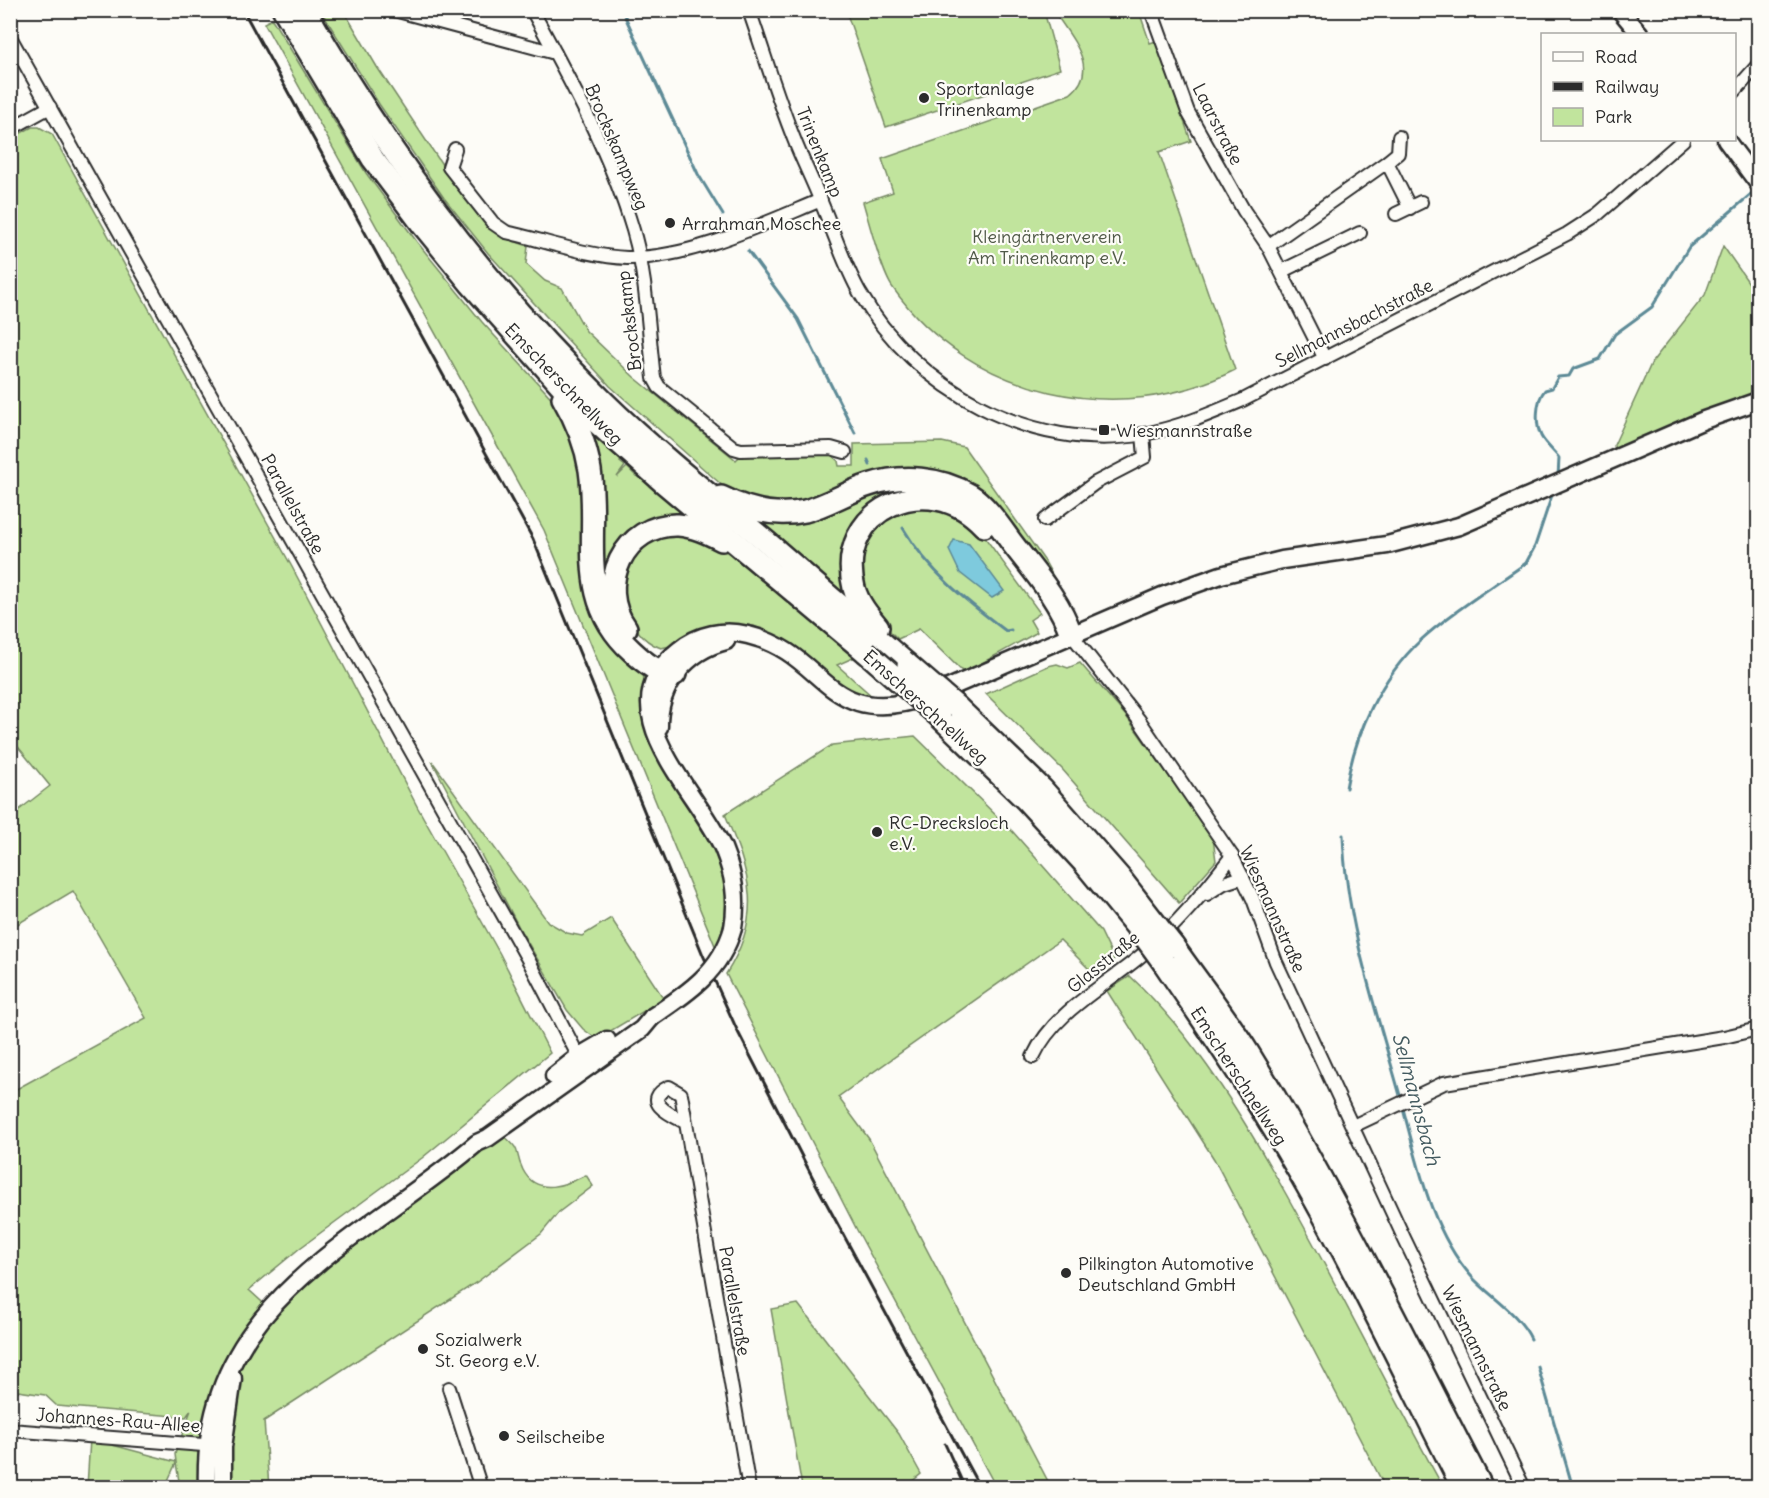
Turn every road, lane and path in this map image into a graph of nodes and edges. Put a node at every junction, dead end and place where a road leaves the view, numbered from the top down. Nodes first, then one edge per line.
1 (284, 10) edge
2 (304, 10) edge
3 (394, 10) edge
4 (532, 10) edge
5 (749, 10) edge
6 (1151, 10) edge
7 (1620, 10) edge
8 (1639, 33) edge
9 (10, 37) edge
10 (555, 52) junction
11 (1758, 65) edge
12 (1736, 90) edge
13 (50, 107) junction
14 (10, 129) edge
15 (1399, 137) dead end
16 (1682, 141) edge
17 (1727, 141) edge
18 (455, 149) dead end
19 (1387, 162) junction
20 (1757, 181) edge
21 (820, 200) junction
22 (1396, 214) dead end
23 (1360, 233) dead end
24 (1268, 246) junction
25 (639, 258) junction
26 (1282, 271) junction
27 (532, 352) junction
28 (1325, 359) junction
29 (1758, 401) edge
30 (1143, 434) junction
31 (845, 452) dead end
32 (686, 477) junction
33 (1045, 520) dead end
34 (759, 561) junction
35 (1071, 634) junction
36 (880, 646) junction
37 (667, 669) junction
38 (949, 713) junction
39 (1232, 856) junction
40 (1243, 877) junction
41 (1201, 898) junction
42 (1168, 955) junction
43 (1758, 1029) edge
44 (1034, 1057) dead end
45 (585, 1059) junction
46 (685, 1122) dead end
47 (1353, 1126) junction
48 (449, 1388) dead end
49 (10, 1430) edge
50 (216, 1446) junction
51 (207, 1488) edge
52 (223, 1488) edge
53 (481, 1488) edge
54 (748, 1488) edge
55 (1463, 1488) edge
56 (1482, 1488) edge
57 (1524, 1488) edge

1 - 27 highway, Emscherschnellweg
2 - 32 highway, Emscherschnellweg
3 - 10 street
4 - 10 street, Brockskampweg
5 - 21 street, Trinenkamp
6 - 24 street, Laarstraße
7 - 8 main road
9 - 13 street, Parallelstraße
10 - 25 street, Brockskampweg
11 - 12 street
13 - 14 street
13 - 45 street, Parallelstraße
15 - 19 street
16 - 28 street, Sellmannsbachstraße
17 - 20 main road
18 - 25 street, Brockskamp
19 - 22 street
19 - 24 street
21 - 25 street, Brockskamp
21 - 30 street, Trinenkamp
23 - 26 street
24 - 26 street, Laarstraße
25 - 31 street, Brockskamp
26 - 28 street, Laarstraße
27 - 34 highway, Emscherschnellweg
27 - 37 highway
28 - 30 street, Sellmannsbachstraße
29 - 35 main road
30 - 33 street
32 - 35 highway
32 - 36 highway, Emscherschnellweg
34 - 36 highway, Emscherschnellweg
34 - 37 highway
35 - 36 highway
35 - 37 main road
35 - 39 street, Wiesmannstraße
36 - 38 highway, Emscherschnellweg, bridge
36 - 38 highway, Emscherschnellweg, bridge
37 - 45 main road, bridge
38 - 42 highway, Emscherschnellweg, bridge
39 - 40 street, Wiesmannstraße
39 - 41 street, Glasstraße
40 - 41 street, Glasstraße
40 - 47 street, Wiesmannstraße
41 - 44 street, Glasstraße
42 - 55 highway, Emscherschnellweg
42 - 56 highway, Emscherschnellweg
43 - 47 street
45 - 50 main road
46 - 54 street, Parallelstraße
47 - 57 street, Wiesmannstraße
48 - 53 street
49 - 50 street, Johannes-Rau-Allee
50 - 51 main road
50 - 52 main road

